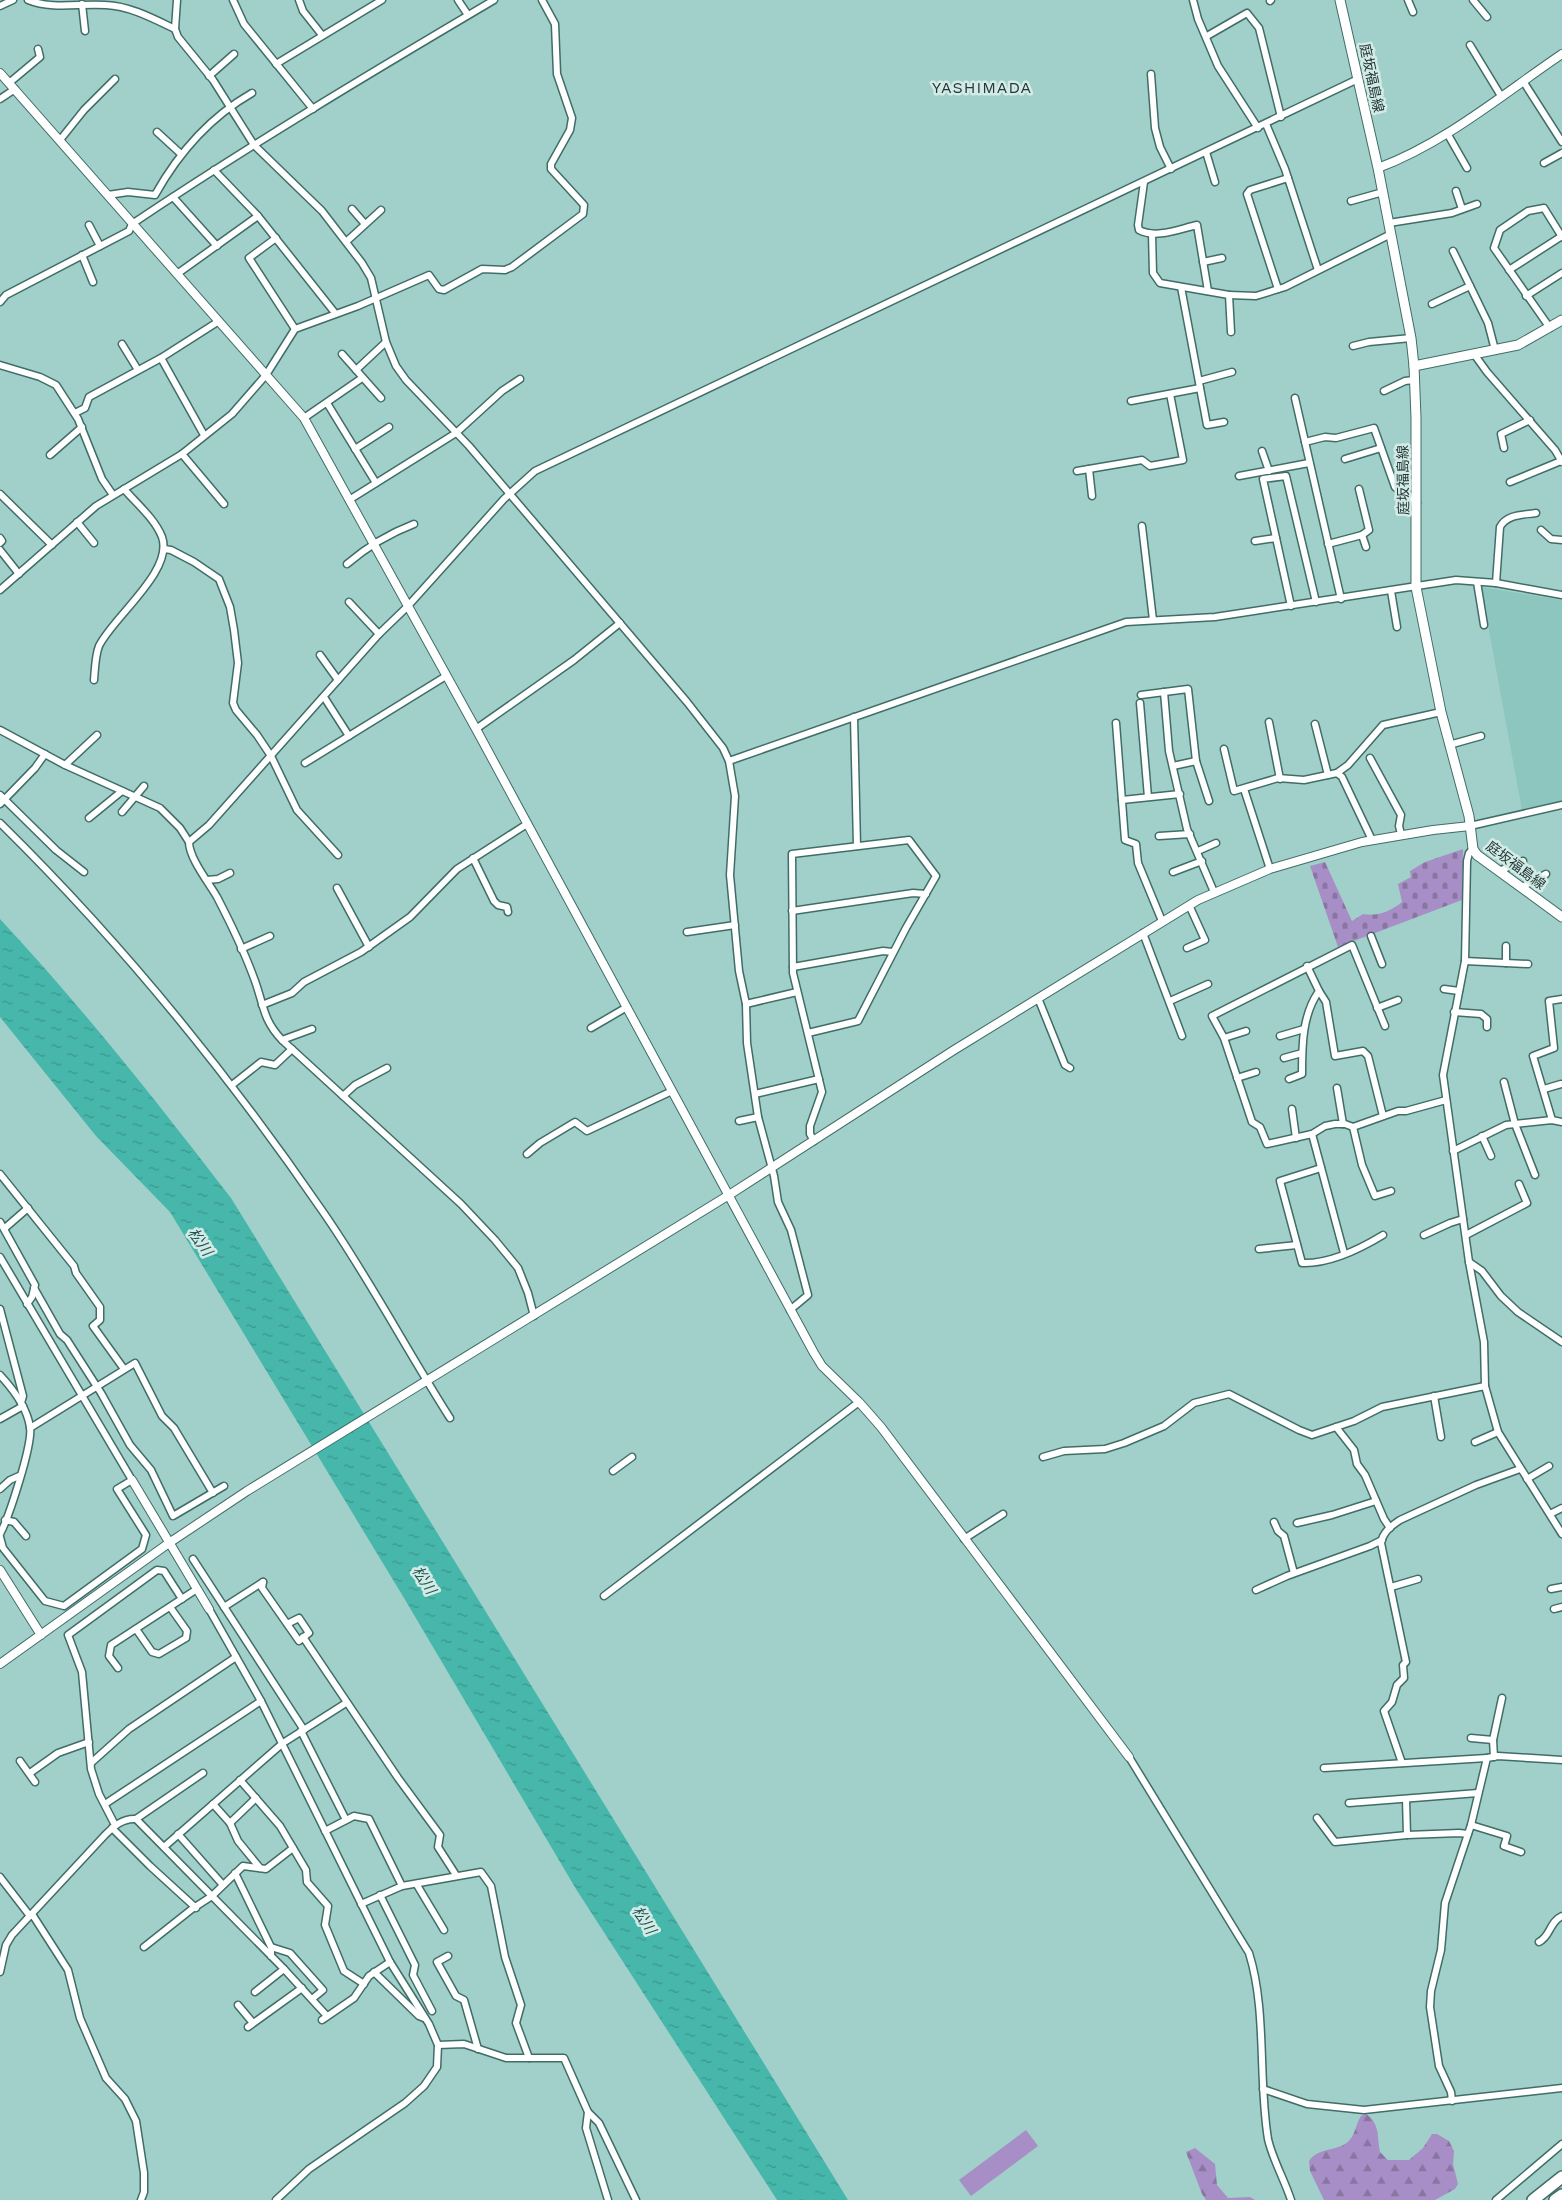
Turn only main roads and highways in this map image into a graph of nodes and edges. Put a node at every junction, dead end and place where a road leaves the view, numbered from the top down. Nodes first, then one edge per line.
1 (1340, 0) edge
2 (1562, 320) edge
3 (1414, 366) junction
4 (1562, 917) edge
5 (1562, 2177) edge
6 (1562, 2194) edge
7 (1533, 2200) edge
8 (1555, 2200) edge

1 - 3 main road, 庭坂福島線
2 - 3 main road
3 - 4 main road, 庭坂福島線
5 - 7 highway
6 - 8 highway

